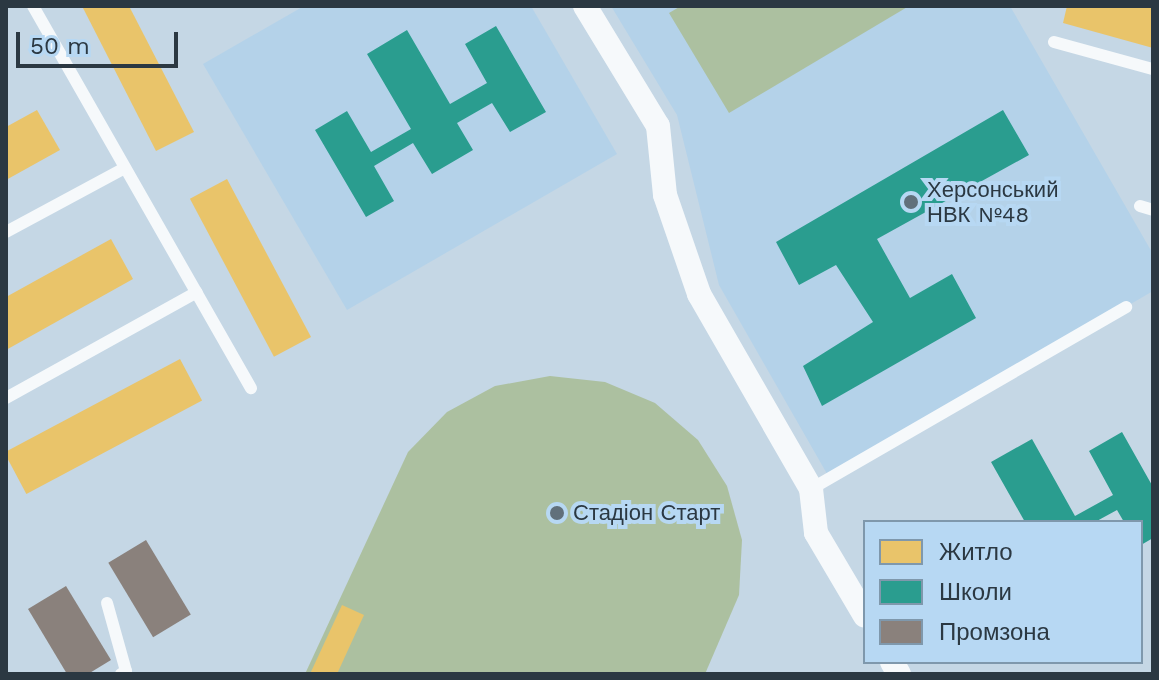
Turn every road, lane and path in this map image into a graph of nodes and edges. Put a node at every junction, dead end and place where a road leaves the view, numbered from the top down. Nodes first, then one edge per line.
1 (33, 6) edge
2 (585, 6) edge
3 (1054, 42) dead end
4 (1153, 69) edge
5 (125, 168) junction
6 (6, 232) edge
7 (197, 292) junction
8 (1126, 307) dead end
9 (251, 388) dead end
10 (6, 398) edge
11 (811, 489) junction
12 (107, 603) dead end
13 (863, 613) edge
14 (121, 674) edge

1 - 5 lane
2 - 11 street
3 - 4 lane
5 - 6 lane
5 - 7 lane
7 - 9 lane
7 - 10 lane
8 - 11 lane
11 - 13 street
12 - 14 lane

